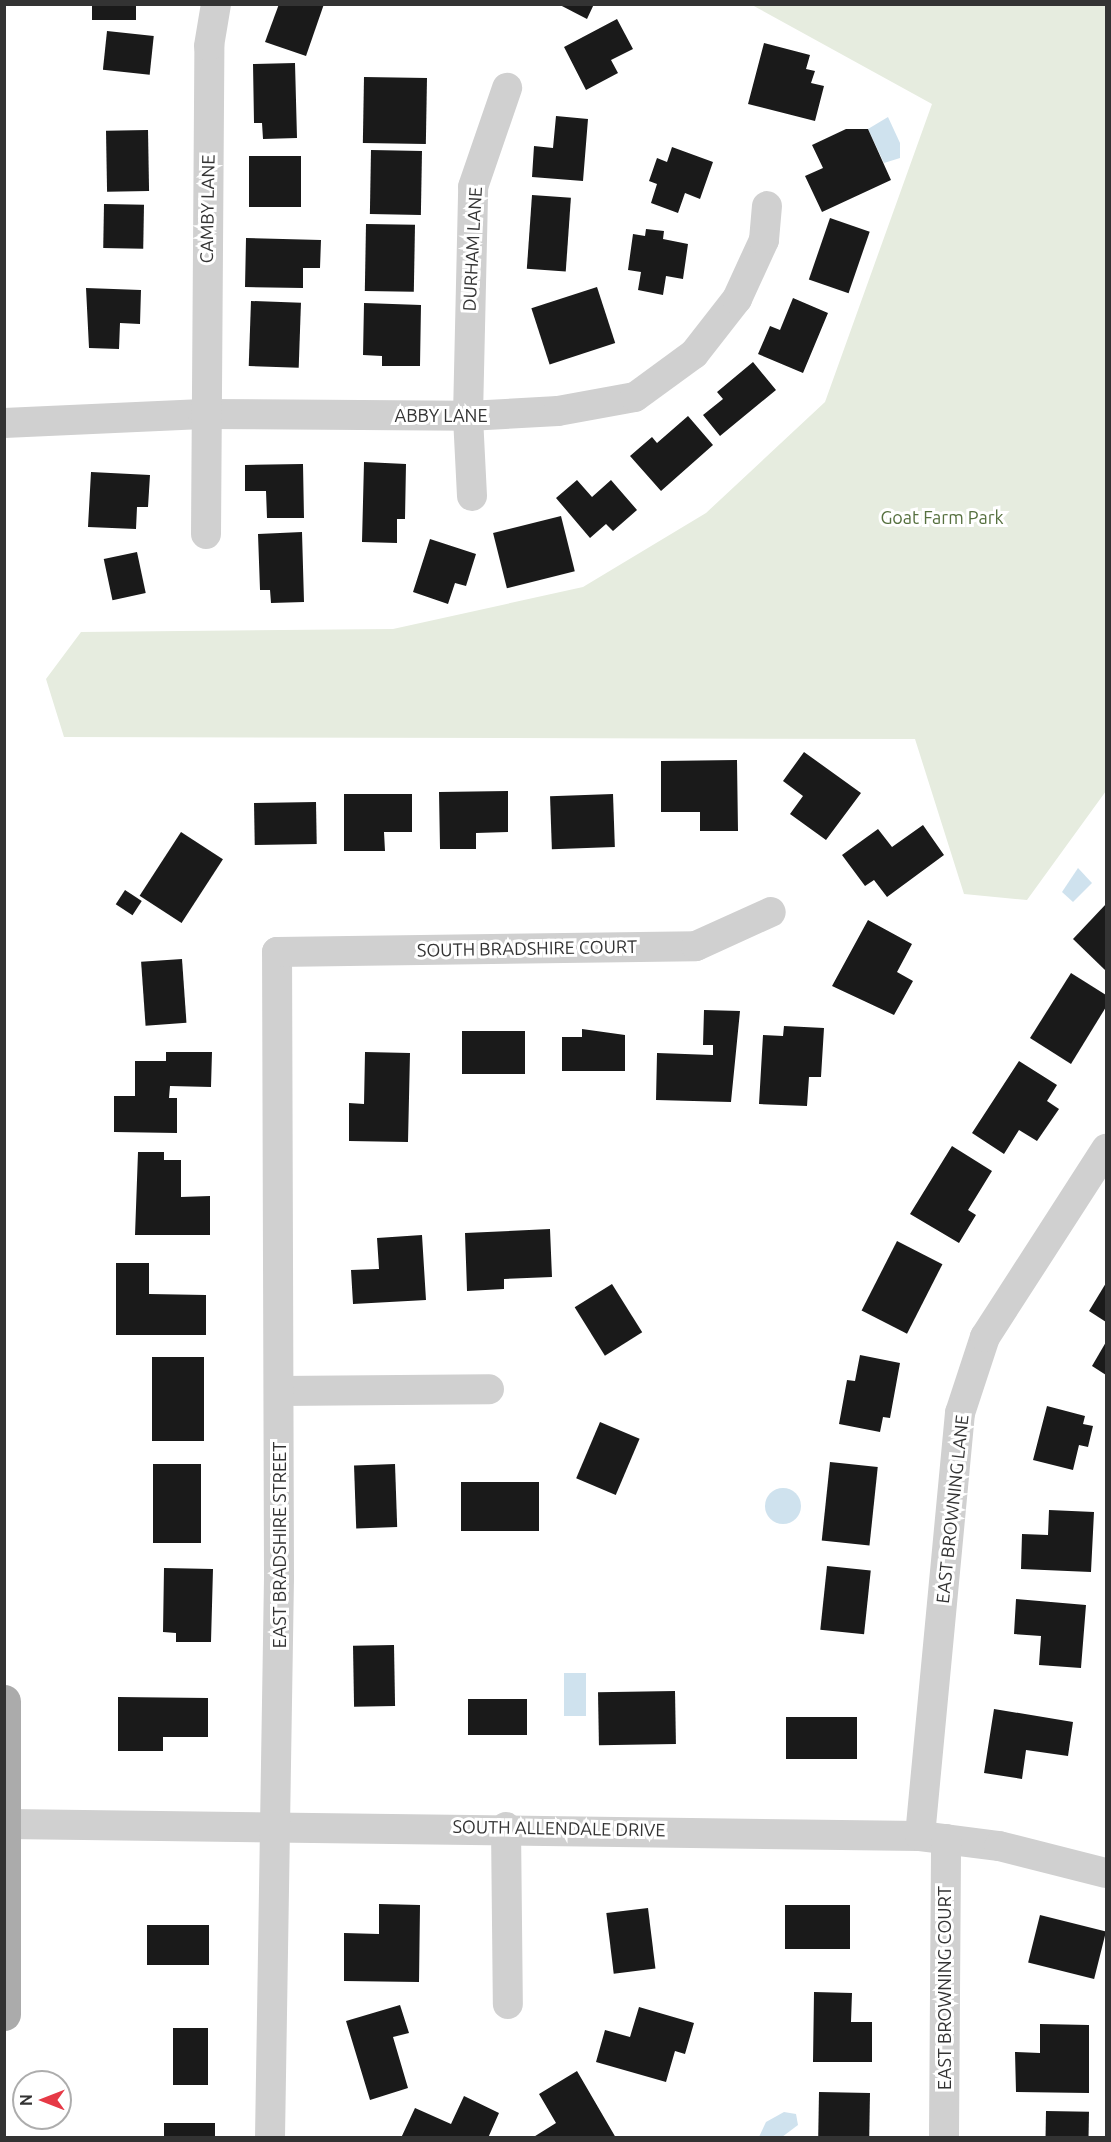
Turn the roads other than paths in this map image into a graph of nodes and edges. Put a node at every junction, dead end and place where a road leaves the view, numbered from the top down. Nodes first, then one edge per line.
1 (216, 4) edge
2 (507, 88) dead end
3 (767, 206) dead end
4 (203, 414) junction
5 (468, 416) junction
6 (4, 423) edge
7 (472, 496) dead end
8 (206, 534) dead end
9 (771, 912) dead end
10 (277, 952) joint
11 (1107, 1149) edge
12 (489, 1389) dead end
13 (280, 1391) junction
14 (4, 1701) edge
15 (7, 1824) junction
16 (276, 1824) junction
17 (506, 1827) junction
18 (933, 1838) junction
19 (1107, 1873) edge
20 (508, 2004) dead end
21 (4, 2014) edge
22 (270, 2138) edge
23 (944, 2138) edge

1 - 4 street, CAMBY LANE
2 - 5 street, DURHAM LANE
3 - 5 street, ABBY LANE
4 - 5 street, ABBY LANE
4 - 6 street, ABBY LANE
4 - 8 street, CAMBY LANE
5 - 7 street, DURHAM LANE
9 - 10 street, SOUTH BRADSHIRE COURT
10 - 13 street, EAST BRADSHIRE STREET
11 - 18 street, EAST BROWNING LANE
12 - 13 street
13 - 16 street, EAST BRADSHIRE STREET
14 - 15 main road
15 - 16 street, SOUTH ALLENDALE DRIVE
15 - 21 main road
16 - 17 street, SOUTH ALLENDALE DRIVE
16 - 22 street, EAST BRADSHIRE STREET
17 - 18 street, SOUTH ALLENDALE DRIVE
17 - 20 street
18 - 19 street, SOUTH ALLENDALE DRIVE
18 - 23 street, EAST BROWNING COURT

